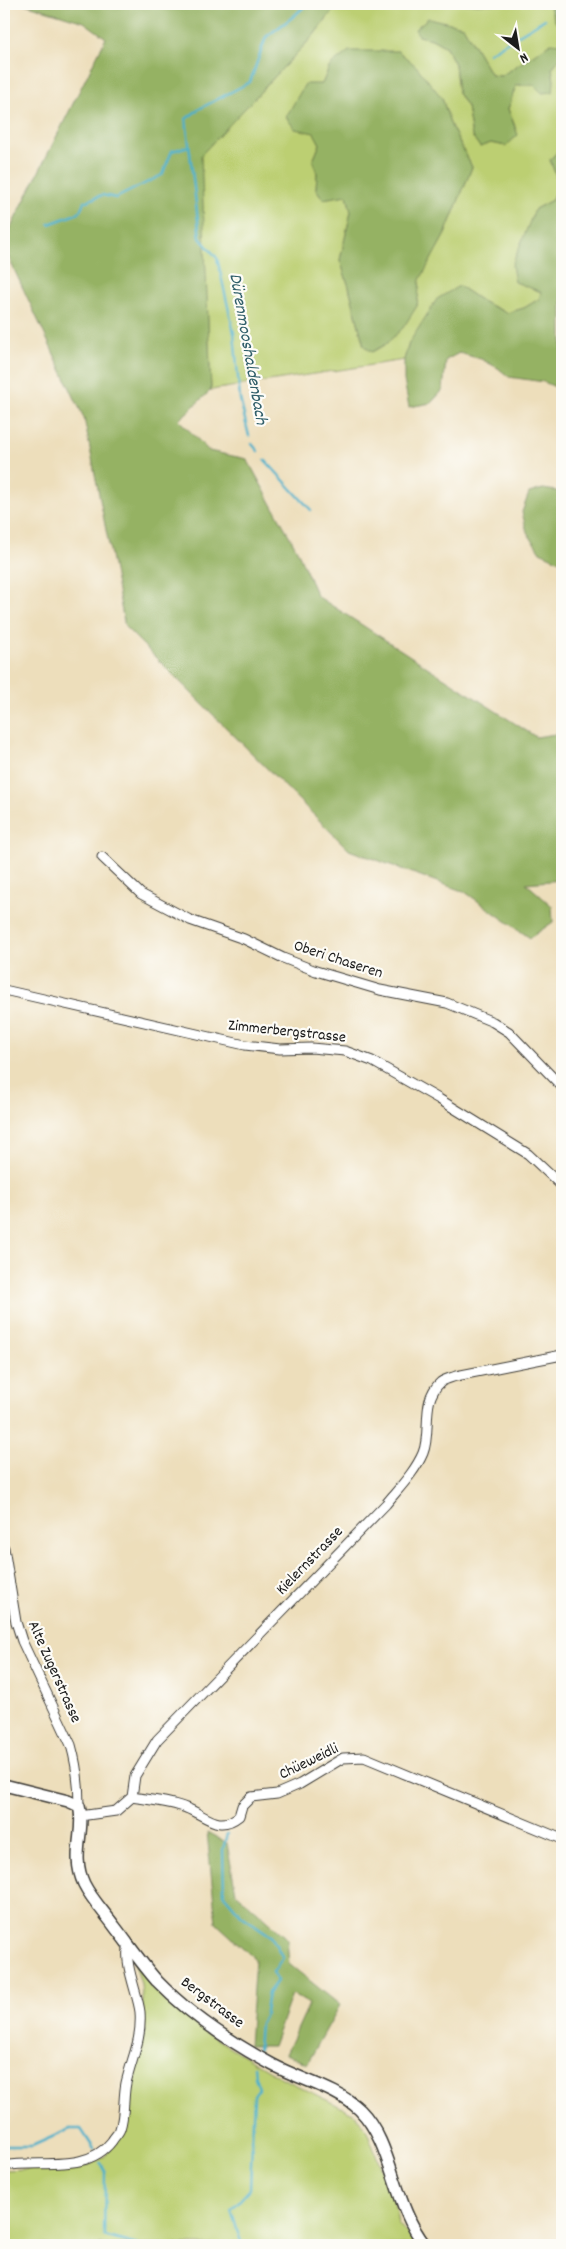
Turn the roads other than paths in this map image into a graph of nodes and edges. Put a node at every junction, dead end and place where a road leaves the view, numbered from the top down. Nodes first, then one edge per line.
1 (102, 857) dead end
2 (4, 990) edge
3 (562, 1087) edge
4 (562, 1186) edge
5 (562, 1355) edge
6 (4, 1548) edge
7 (4, 1785) edge
8 (132, 1797) junction
9 (79, 1811) junction
10 (562, 1839) edge
11 (129, 1945) junction
12 (4, 2166) edge
13 (425, 2245) edge

1 - 3 street, Oberi Chaseren
2 - 4 street, Zimmerbergstrasse
5 - 8 street, Kielernstrasse
6 - 9 street, Alte Zugerstrasse
7 - 9 street
8 - 9 street
8 - 10 street, Chüeweidli
9 - 11 street, Bergstrasse
11 - 12 street
11 - 13 street, Bergstrasse

